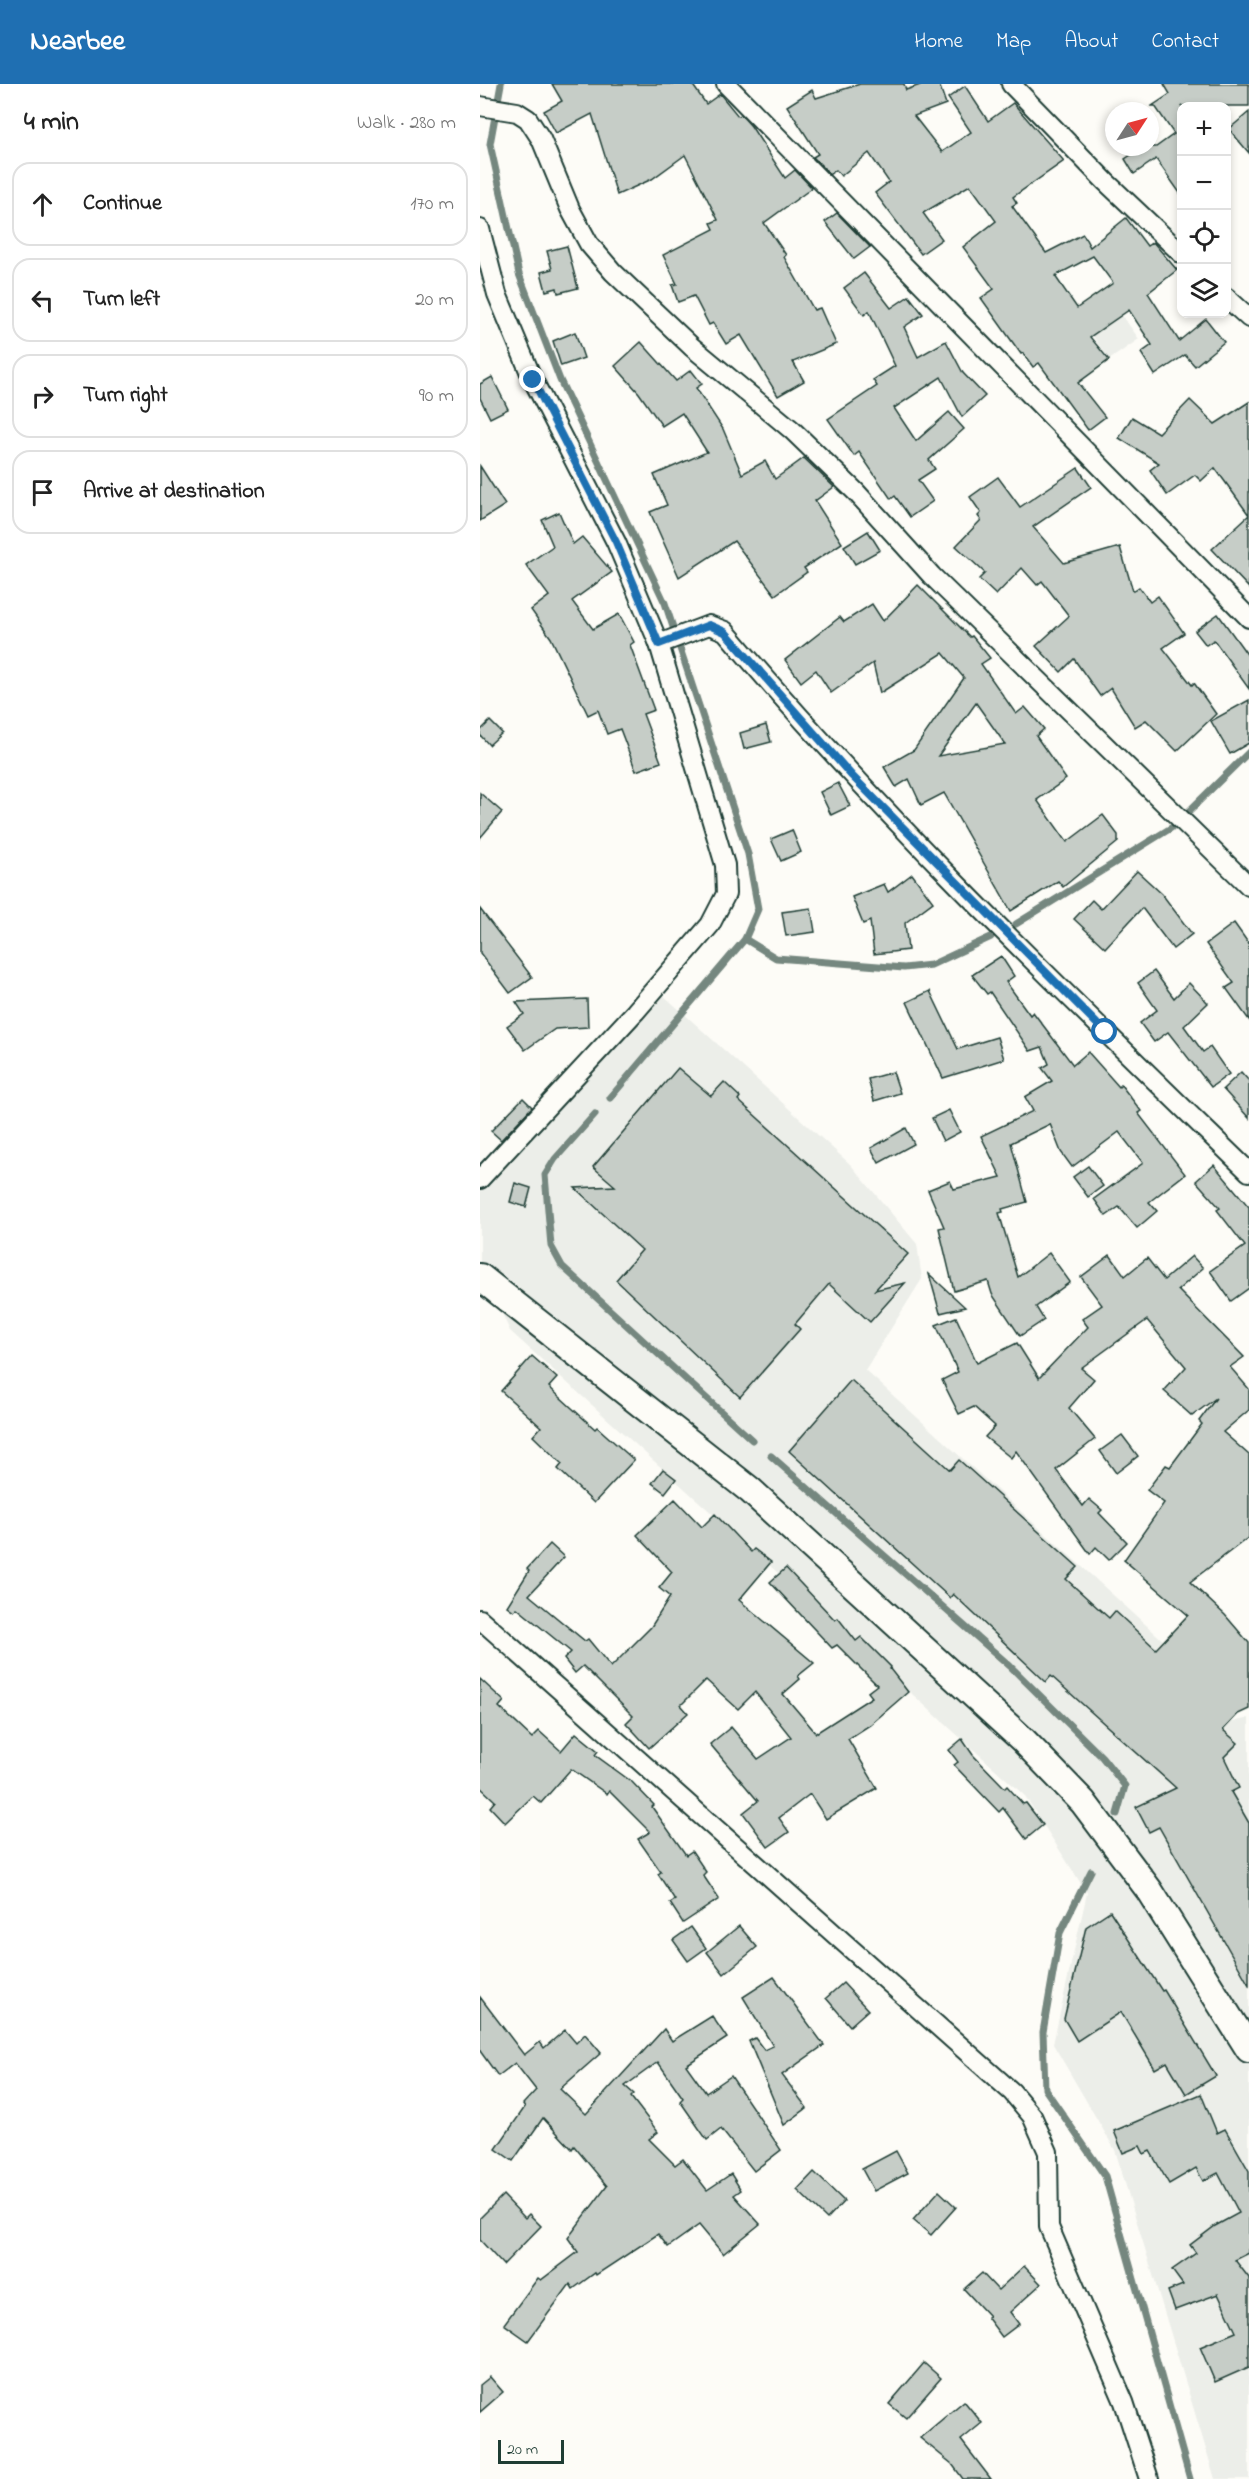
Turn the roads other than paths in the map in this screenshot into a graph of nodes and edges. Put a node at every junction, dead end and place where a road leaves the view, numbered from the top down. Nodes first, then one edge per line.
1 (726, 84) edge
2 (1011, 84) edge
3 (480, 106) edge
4 (480, 229) edge
5 (1177, 249) edge
6 (1231, 301) edge
7 (1249, 318) edge
8 (1249, 618) edge
9 (663, 642) junction
10 (1249, 886) edge
11 (1249, 1172) edge
12 (480, 1179) edge
13 (480, 1277) edge
14 (480, 1618) edge
15 (1249, 2049) edge
16 (1149, 2479) edge

1 - 8 street
2 - 5 street
3 - 10 street
4 - 9 street
6 - 7 street
9 - 11 street
9 - 12 street
13 - 15 main road
14 - 16 street

